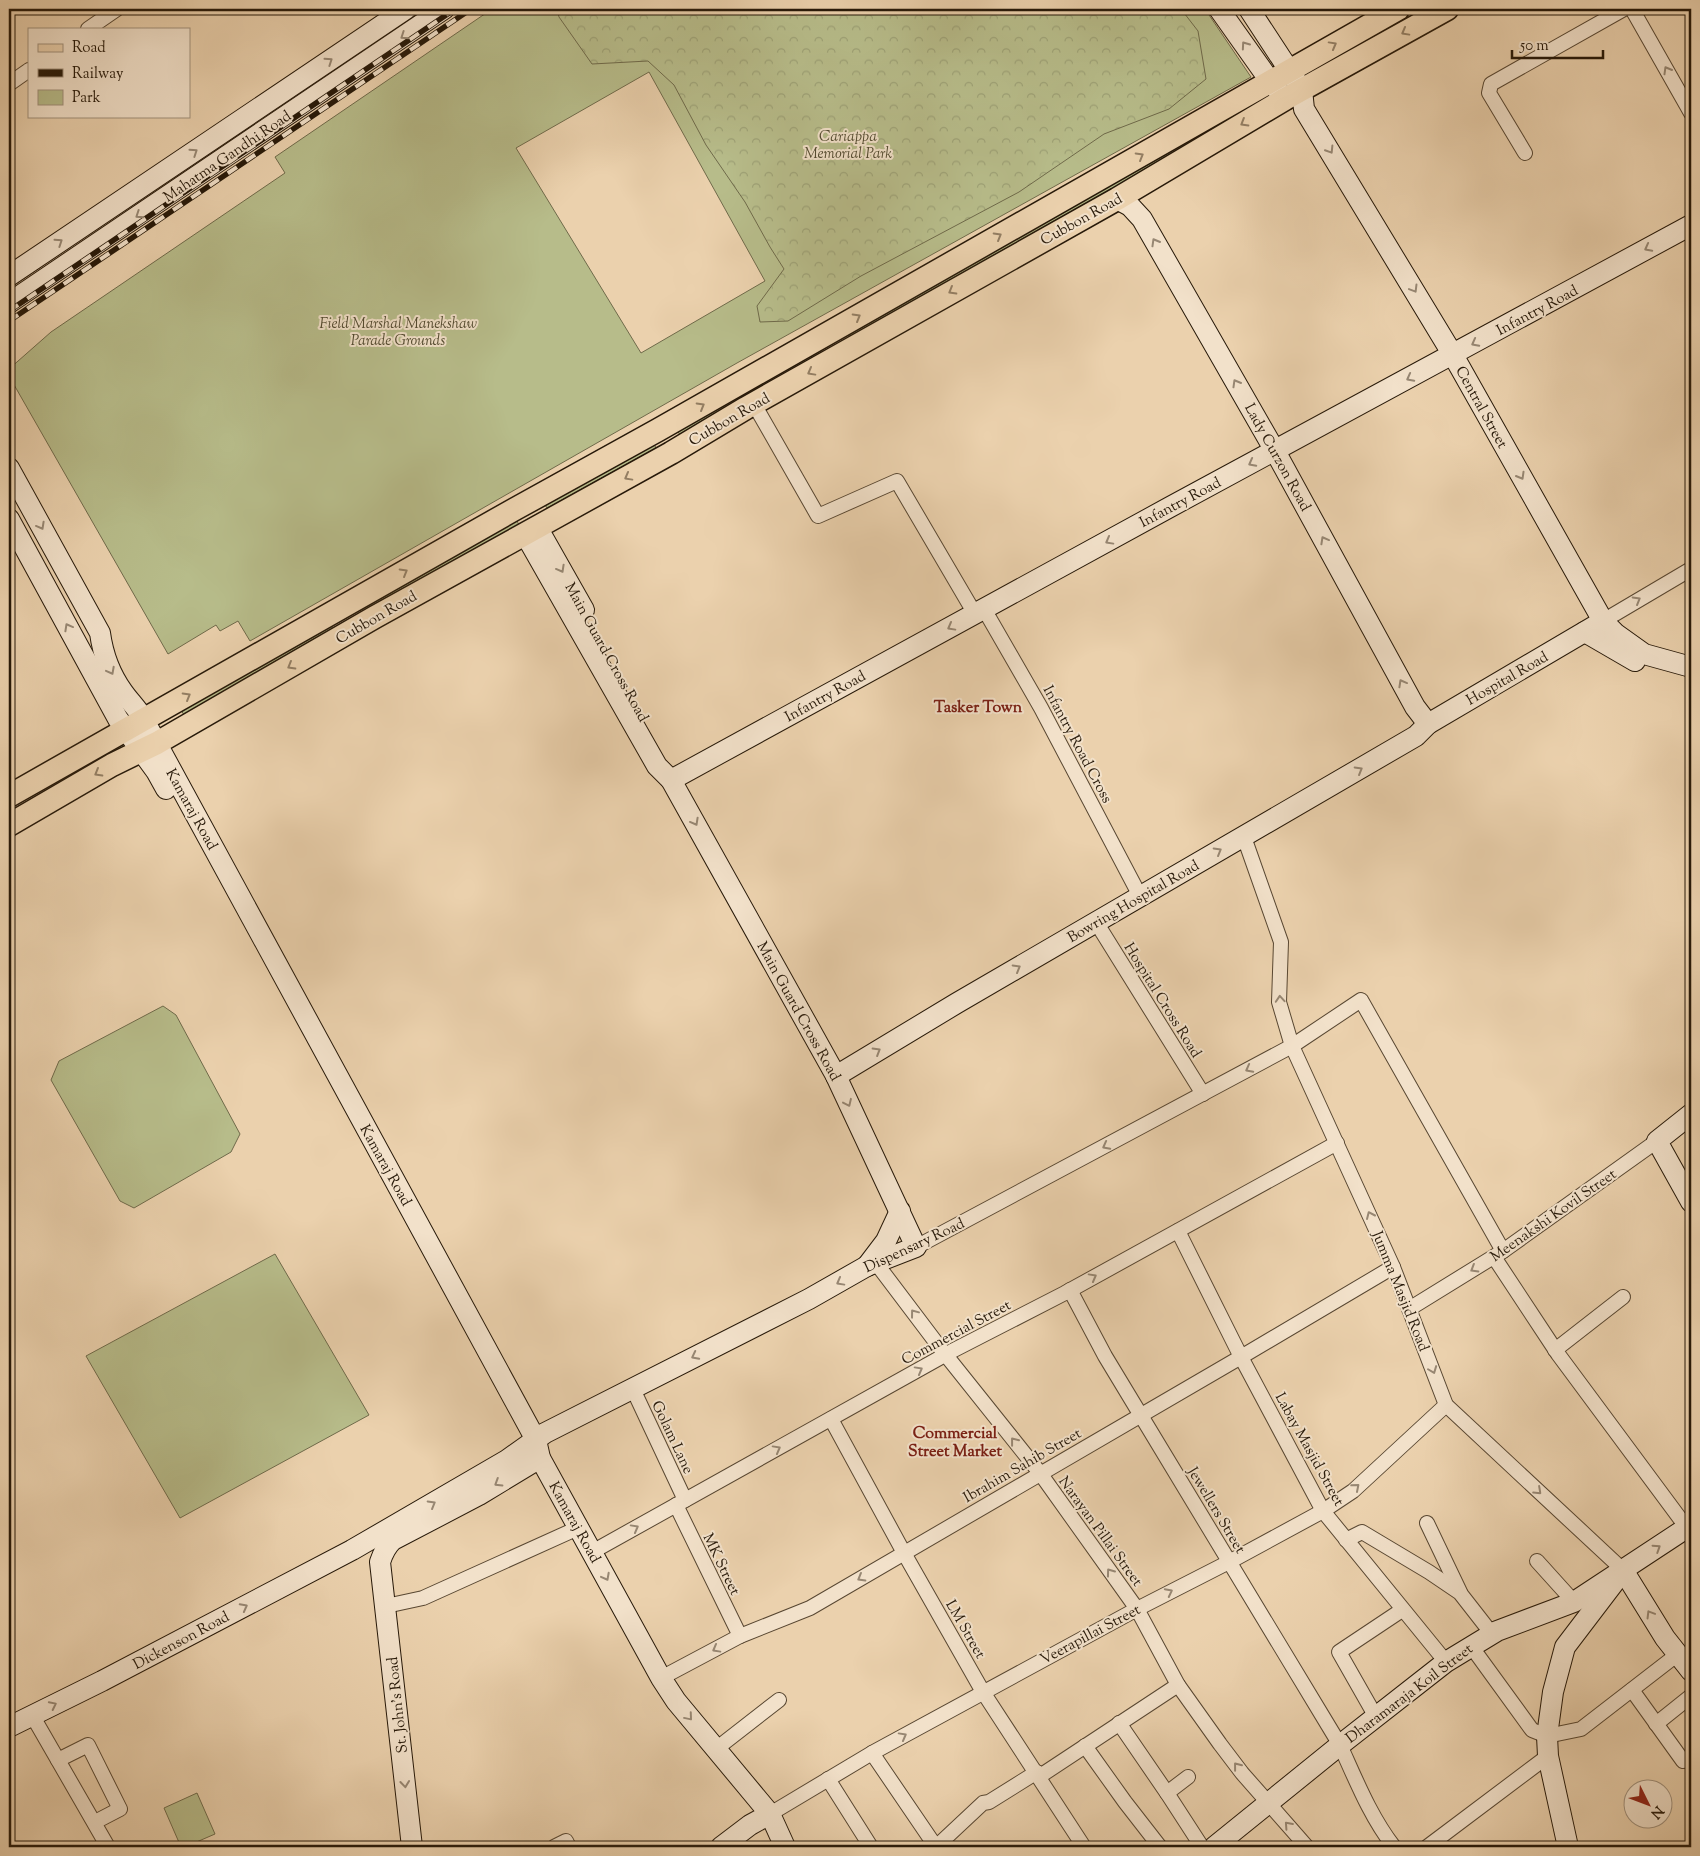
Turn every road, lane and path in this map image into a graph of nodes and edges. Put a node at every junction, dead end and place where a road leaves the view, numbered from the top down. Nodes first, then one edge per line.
1 (117, 9) edge
2 (406, 9) edge
3 (444, 9) edge
4 (1219, 9) edge
5 (1250, 9) edge
6 (1398, 9) edge
7 (1447, 9) edge
8 (1624, 9) edge
9 (1632, 9) edge
10 (89, 28) edge
11 (1290, 69) junction
12 (28, 71) edge
13 (1270, 81) junction
14 (9, 84) edge
15 (1297, 99) junction
16 (1691, 113) edge
17 (1525, 153) dead end
18 (1117, 199) junction
19 (1691, 225) edge
20 (9, 276) edge
21 (9, 303) edge
22 (833, 330) junction
23 (845, 352) junction
24 (1453, 355) junction
25 (754, 404) junction
26 (658, 430) junction
27 (1275, 450) junction
28 (671, 453) junction
29 (9, 468) edge
30 (17, 504) edge
31 (9, 519) edge
32 (531, 530) junction
33 (497, 549) junction
34 (544, 569) junction
35 (1691, 569) edge
36 (341, 608) junction
37 (980, 611) junction
38 (1603, 621) junction
39 (352, 630) junction
40 (1585, 632) junction
41 (1691, 667) edge
42 (1691, 679) edge
43 (1428, 724) junction
44 (135, 725) junction
45 (149, 747) junction
46 (671, 780) junction
47 (9, 796) edge
48 (9, 825) edge
49 (1244, 837) junction
50 (1140, 896) junction
51 (1096, 922) junction
52 (1292, 1046) junction
53 (836, 1076) junction
54 (1203, 1094) junction
55 (1691, 1114) edge
56 (1657, 1141) junction
57 (1337, 1143) junction
58 (1691, 1202) edge
59 (900, 1211) junction
60 (1178, 1230) junction
61 (916, 1248) junction
62 (1498, 1254) junction
63 (871, 1265) junction
64 (1393, 1267) junction
65 (1070, 1290) junction
66 (1623, 1296) dead end
67 (1409, 1308) junction
68 (1556, 1350) junction
69 (946, 1355) junction
70 (1242, 1357) junction
71 (632, 1387) junction
72 (1446, 1405) junction
73 (1140, 1415) junction
74 (831, 1419) junction
75 (534, 1448) junction
76 (1040, 1473) junction
77 (680, 1503) junction
78 (1323, 1511) junction
79 (1427, 1523) dead end
80 (1689, 1527) edge
81 (578, 1528) junction
82 (1346, 1540) junction
83 (352, 1550) junction
84 (592, 1552) junction
85 (904, 1553) junction
86 (1537, 1561) dead end
87 (380, 1562) junction
88 (1229, 1562) junction
89 (1623, 1570) junction
90 (1460, 1593) junction
91 (1574, 1602) junction
92 (386, 1606) junction
93 (1137, 1609) junction
94 (1402, 1610) junction
95 (1492, 1634) junction
96 (740, 1636) junction
97 (1471, 1646) junction
98 (1678, 1654) junction
99 (1446, 1662) junction
100 (1691, 1670) edge
101 (661, 1678) junction
102 (1178, 1684) junction
103 (1632, 1690) junction
104 (983, 1692) junction
105 (1691, 1696) edge
106 (779, 1700) dead end
107 (32, 1716) junction
108 (1376, 1717) junction
109 (1119, 1724) junction
110 (1656, 1724) junction
111 (9, 1727) edge
112 (1547, 1736) junction
113 (1340, 1745) junction
114 (1086, 1746) junction
115 (716, 1749) junction
116 (872, 1753) junction
117 (1548, 1756) junction
118 (58, 1760) junction
119 (1682, 1761) dead end
120 (1038, 1774) junction
121 (1188, 1777) dead end
122 (828, 1779) junction
123 (1166, 1793) junction
124 (1269, 1803) junction
125 (770, 1814) junction
126 (95, 1822) junction
127 (1301, 1845) edge
128 (108, 1847) edge
129 (412, 1847) edge
130 (554, 1847) edge
131 (569, 1847) edge
132 (722, 1847) edge
133 (785, 1847) edge
134 (871, 1847) edge
135 (936, 1847) edge
136 (1084, 1847) edge
137 (1160, 1847) edge
138 (1202, 1847) edge
139 (1214, 1847) edge
140 (1394, 1847) edge
141 (1427, 1847) edge
142 (1568, 1847) edge

1 - 10 street
20 -> 2 street, Mahatma Gandhi Road
3 -> 21 street, Mahatma Gandhi Road
13 -> 4 street, Central Street
5 - 11 street, Central Street
11 -> 6 main road, Cubbon Road
7 -> 15 main road, Cubbon Road
8 - 17 street
16 -> 9 street
11 - 13 main road, Cubbon Road
11 - 15 street, Central Street
12 - 14 street
13 - 15 street, Central Street
22 -> 13 main road, Cubbon Road
15 -> 18 main road, Cubbon Road
15 -> 24 street, Central Street
18 -> 23 main road, Cubbon Road
27 -> 18 street, Lady Curzon Road
19 -> 24 street, Infantry Road
22 - 23 main road
26 -> 22 main road, Cubbon Road
23 -> 25 main road, Cubbon Road
24 -> 27 street, Infantry Road
24 -> 38 street, Central Street
25 - 28 main road, Cubbon Road
25 - 37 street, Infantry Road Cross
26 - 28 main road
36 -> 26 main road, Cubbon Road
27 -> 37 street, Infantry Road
43 -> 27 street, Lady Curzon Road
28 -> 32 main road, Cubbon Road
29 - 30 street, Kamaraj Road
30 -> 44 street, Kamaraj Road
44 -> 31 street, Kamaraj Road
32 - 33 main road, Cubbon Road
32 - 34 street, Main Guard Cross Road
32 -> 46 street, Main Guard Cross Road
33 - 34 street
33 - 39 main road, Cubbon Road
34 - 46 street, Main Guard Cross Road
38 -> 35 street
36 - 39 main road
44 -> 36 main road, Cubbon Road
37 -> 46 street, Infantry Road
37 - 50 street, Infantry Road Cross
38 - 40 street, Hospital Road
38 - 41 street, Central Street
39 -> 45 main road, Cubbon Road
40 - 42 street
40 - 43 street, Hospital Road
49 -> 43 street, Bowring Hospital Road
44 - 45 street, Kamaraj Road
44 - 47 main road, Cubbon Road
45 -> 48 main road, Cubbon Road
45 - 75 street, Kamaraj Road
46 -> 53 street, Main Guard Cross Road
50 -> 49 street, Bowring Hospital Road
52 -> 49 street, Jumma Masjid Road
50 - 51 street, Bowring Hospital Road
53 -> 51 street, Bowring Hospital Road
51 - 54 street, Hospital Cross Road
52 -> 54 street, Dispensary Road
52 - 57 street, Jumma Masjid Road
52 - 62 street, Dispensary Road
53 -> 59 street, Main Guard Cross Road
54 -> 61 street, Dispensary Road
55 - 56 street, Meenakshi Kovil Street
56 - 58 street
56 - 62 street, Meenakshi Kovil Street
57 - 60 street, Commercial Street
64 -> 57 street, Jumma Masjid Road
59 - 61 street, Main Guard Cross Road
59 - 63 street
65 -> 60 street, Commercial Street
60 - 70 street, Labay Masjid Street
61 - 63 street, Dispensary Road
62 -> 67 street, Meenakshi Kovil Street
62 - 68 street
69 -> 63 street, Narayan Pillai Street
63 -> 71 street, Dispensary Road
64 - 67 street, Jumma Masjid Road
64 - 70 street, Ibrahim Sahib Street
65 - 69 street, Commercial Street
65 - 73 street, Jewellers Street
66 - 68 street
67 -> 72 street, Jumma Masjid Road
68 - 80 street
74 -> 69 street, Commercial Street
76 -> 69 street, Narayan Pillai Street
70 - 73 street, Ibrahim Sahib Street
70 - 78 street, Labay Masjid Street
71 - 75 street, Dispensary Road
71 - 77 street, Golam Lane
78 -> 72 street, Veerapillai Street
72 -> 89 street, Jumma Masjid Road
73 - 76 street, Ibrahim Sahib Street
73 - 88 street, Jewellers Street
77 -> 74 street, Commercial Street
74 - 85 street, LM Street
75 - 81 street, Kamaraj Road
83 -> 75 street, Dickenson Road
75 -> 87 street
76 - 85 street, Ibrahim Sahib Street
93 -> 76 street, Narayan Pillai Street
84 -> 77 street, Commercial Street
77 - 96 street, MK Street
78 - 82 street, Labay Masjid Street
78 - 88 street, Veerapillai Street
79 - 90 street
89 -> 80 street, Dharamaraja Koil Street
81 - 84 street, Kamaraj Road
81 - 92 street
82 - 90 street
82 - 94 street, Labay Masjid Street
83 - 87 street
107 -> 83 street, Dickenson Road
84 -> 101 street, Kamaraj Road
85 -> 96 street, Ibrahim Sahib Street
85 - 104 street, LM Street
86 - 91 street
87 - 92 street, St. John's Road
93 -> 88 street, Veerapillai Street
88 - 113 street, Jewellers Street
89 - 91 street, Dharamaraja Koil Street
98 -> 89 street, Jumma Masjid Road
89 - 112 street
90 - 95 street
91 - 95 street, Dharamaraja Koil Street
92 -> 129 street, St. John's Road
93 - 102 street, Narayan Pillai Street
93 - 104 street, Veerapillai Street
94 - 99 street, Labay Masjid Street
94 - 108 street
95 - 97 street, Dharamaraja Koil Street
96 -> 101 street, Ibrahim Sahib Street
97 - 99 street, Dharamaraja Koil Street
97 - 112 street
98 - 100 street, Jumma Masjid Road
98 - 103 street
99 - 108 street, Dharamaraja Koil Street
101 -> 115 street, Kamaraj Road
102 - 109 street
124 -> 102 street, Narayan Pillai Street
103 - 110 street
103 - 112 street
116 -> 104 street, Veerapillai Street
104 - 120 street, LM Street
105 - 110 street
106 - 115 street
107 - 111 street, Dickenson Road
107 - 118 street
108 - 113 street, Dharamaraja Koil Street
109 - 114 street
109 - 123 street
110 - 119 street
112 - 117 street
113 - 124 street, Dharamaraja Koil Street
113 - 140 street, Jewellers Street
114 - 120 street
114 - 137 street
115 - 125 street, Kamaraj Road
116 - 122 street, Veerapillai Street
116 - 135 street
117 - 141 street
117 - 142 street
118 - 126 street
118 - 126 street
120 - 135 street
120 - 136 street, LM Street
121 - 123 street
122 - 125 street, Veerapillai Street
122 - 134 street
123 - 138 street
127 -> 124 street, Narayan Pillai Street
124 - 139 street, Dharamaraja Koil Street
125 - 132 street, Veerapillai Street
125 - 133 street, Kamaraj Road
126 - 128 street
130 - 131 street

